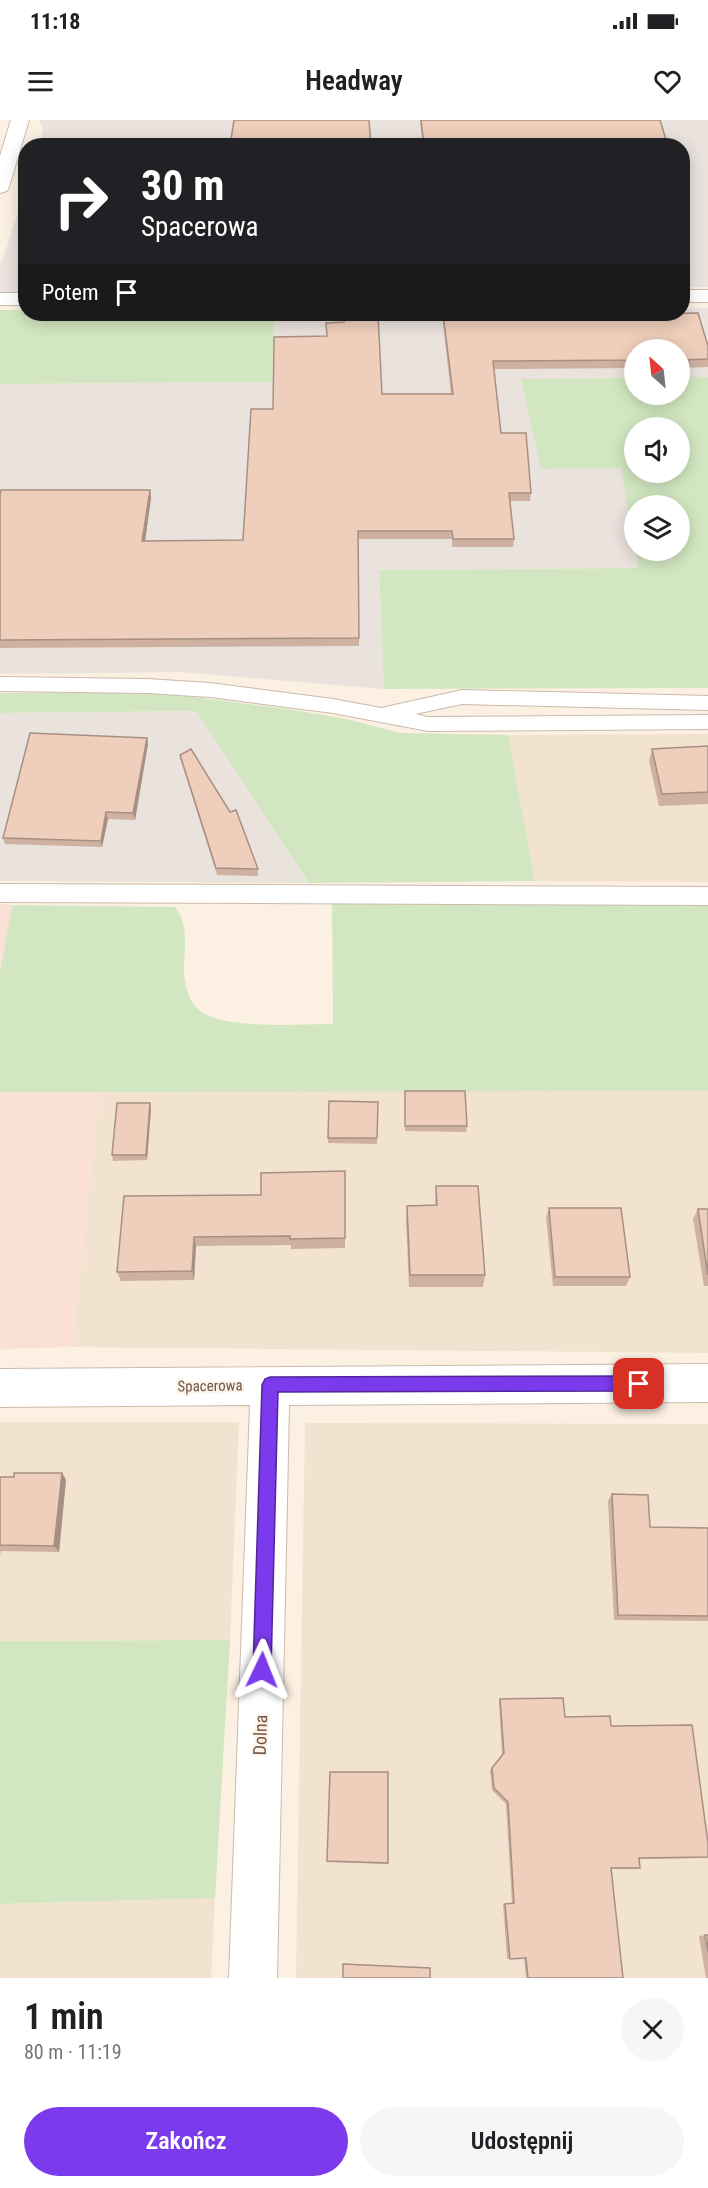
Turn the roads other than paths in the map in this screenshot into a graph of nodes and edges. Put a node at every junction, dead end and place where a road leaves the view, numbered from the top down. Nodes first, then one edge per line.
1 (20, 120) edge
2 (0, 187) edge
3 (690, 296) edge
4 (708, 296) edge
5 (0, 299) edge
6 (18, 299) edge
7 (0, 684) edge
8 (542, 699) junction
9 (708, 703) edge
10 (380, 715) junction
11 (708, 722) edge
12 (532, 723) junction
13 (0, 893) edge
14 (708, 896) edge
15 (708, 1383) edge
16 (270, 1385) junction
17 (0, 1388) edge
18 (253, 1978) edge

1 - 2 street
3 - 4 street
5 - 6 street
7 - 10 lane
8 - 9 lane
8 - 10 lane
8 - 12 lane
10 - 12 lane
11 - 12 lane
13 - 14 lane
15 - 16 street, Spacerowa
16 - 17 street, Spacerowa
16 - 18 street, Dolna

